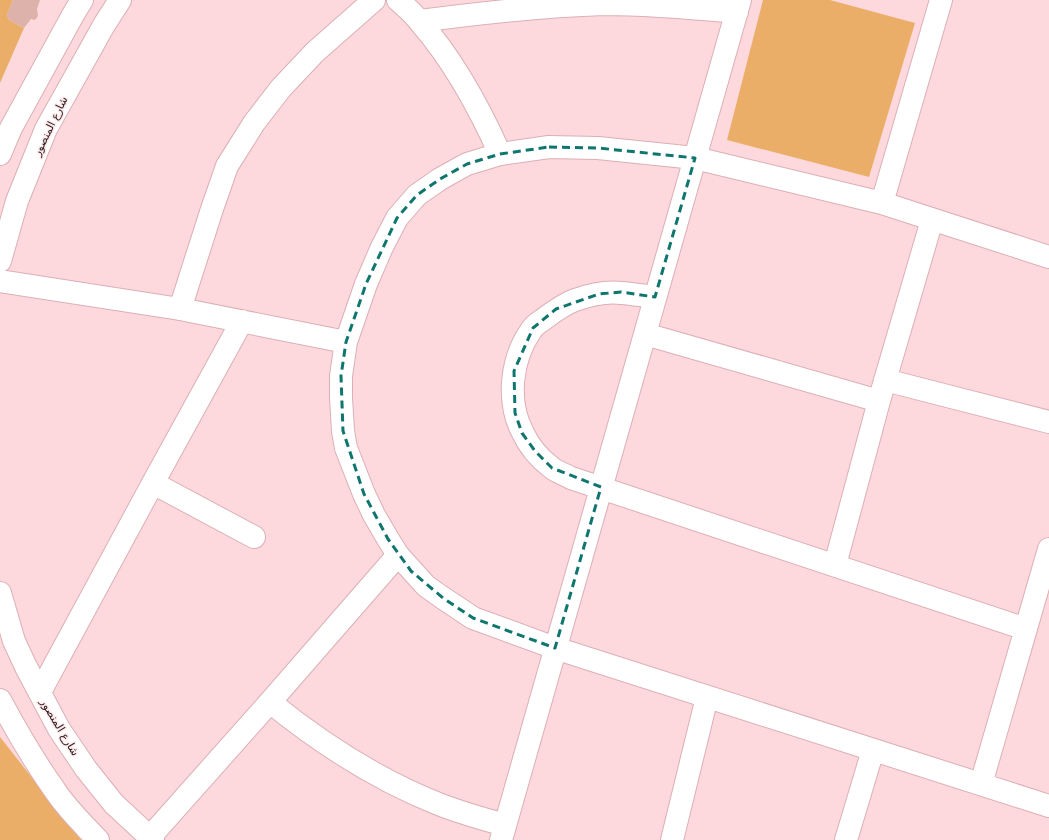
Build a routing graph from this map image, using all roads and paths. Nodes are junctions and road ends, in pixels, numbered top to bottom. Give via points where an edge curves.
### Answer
1 (120, 0) edge
2 (374, 0) edge
3 (398, 0) edge
4 (941, 0) edge
5 (78, 6) edge
6 (739, 6) edge
7 (420, 21) junction
8 (104, 25) junction
9 (6, 125) edge
10 (0, 154) edge
11 (500, 154) junction
12 (695, 158) junction
13 (882, 203) junction
14 (932, 220) junction
15 (1049, 257) edge
16 (0, 261) edge
17 (0, 281) edge
18 (656, 297) junction
19 (180, 309) junction
20 (242, 322) junction
21 (645, 334) junction
22 (346, 342) junction
23 (885, 380) junction
24 (879, 401) junction
25 (1049, 422) edge
26 (153, 483) junction
27 (601, 487) junction
28 (254, 537) dead end
29 (1049, 549) edge
30 (398, 555) junction
31 (835, 565) junction
32 (0, 593) edge
33 (1026, 629) junction
34 (555, 648) junction
35 (40, 692) junction
36 (707, 697) junction
37 (0, 700) edge
38 (270, 702) junction
39 (873, 750) junction
40 (981, 784) junction
41 (1049, 806) edge
42 (503, 833) edge
43 (151, 839) edge
44 (98, 840) edge
45 (672, 840) edge
46 (846, 840) edge

1 - 8 street, شارع المنصور
2 - 19 street via 315,52 280,88 227,166
3 - 7 street
4 - 13 street
5 - 8 street
5 - 9 street
6 - 7 street via 547,6
6 - 12 street
7 - 11 street via 461,78
8 - 16 street, شارع المنصور via 46,129 17,202
9 - 10 street
11 - 12 street via 549,147 598,148
11 - 22 street via 467,164 440,179 417,195 397,218 366,284
12 - 13 street
12 - 18 street
13 - 14 street
14 - 15 street
14 - 23 street
17 - 19 street
18 - 21 street
18 - 27 street via 621,292 599,294 574,300 556,309 533,328 514,371 512,388 515,413 522,433 535,451 552,468 570,478
19 - 20 street
20 - 22 street
20 - 26 street
21 - 24 street
21 - 27 street
22 - 30 street via 341,376 342,426 346,448 374,515
23 - 24 street
23 - 25 street
24 - 31 street
26 - 28 street
26 - 35 street
27 - 31 street
27 - 34 street
29 - 33 street
30 - 34 street via 426,586 474,618
30 - 38 street
31 - 33 street
32 - 35 street, شارع المنصور via 14,641
33 - 40 street
34 - 36 street
34 - 42 street
35 - 43 street, شارع المنصور via 59,729 86,769 114,804
36 - 39 street
36 - 45 street
37 - 44 street via 54,790
38 - 42 street via 351,761 410,792 473,816
38 - 43 street
39 - 40 street
39 - 46 street
40 - 41 street

